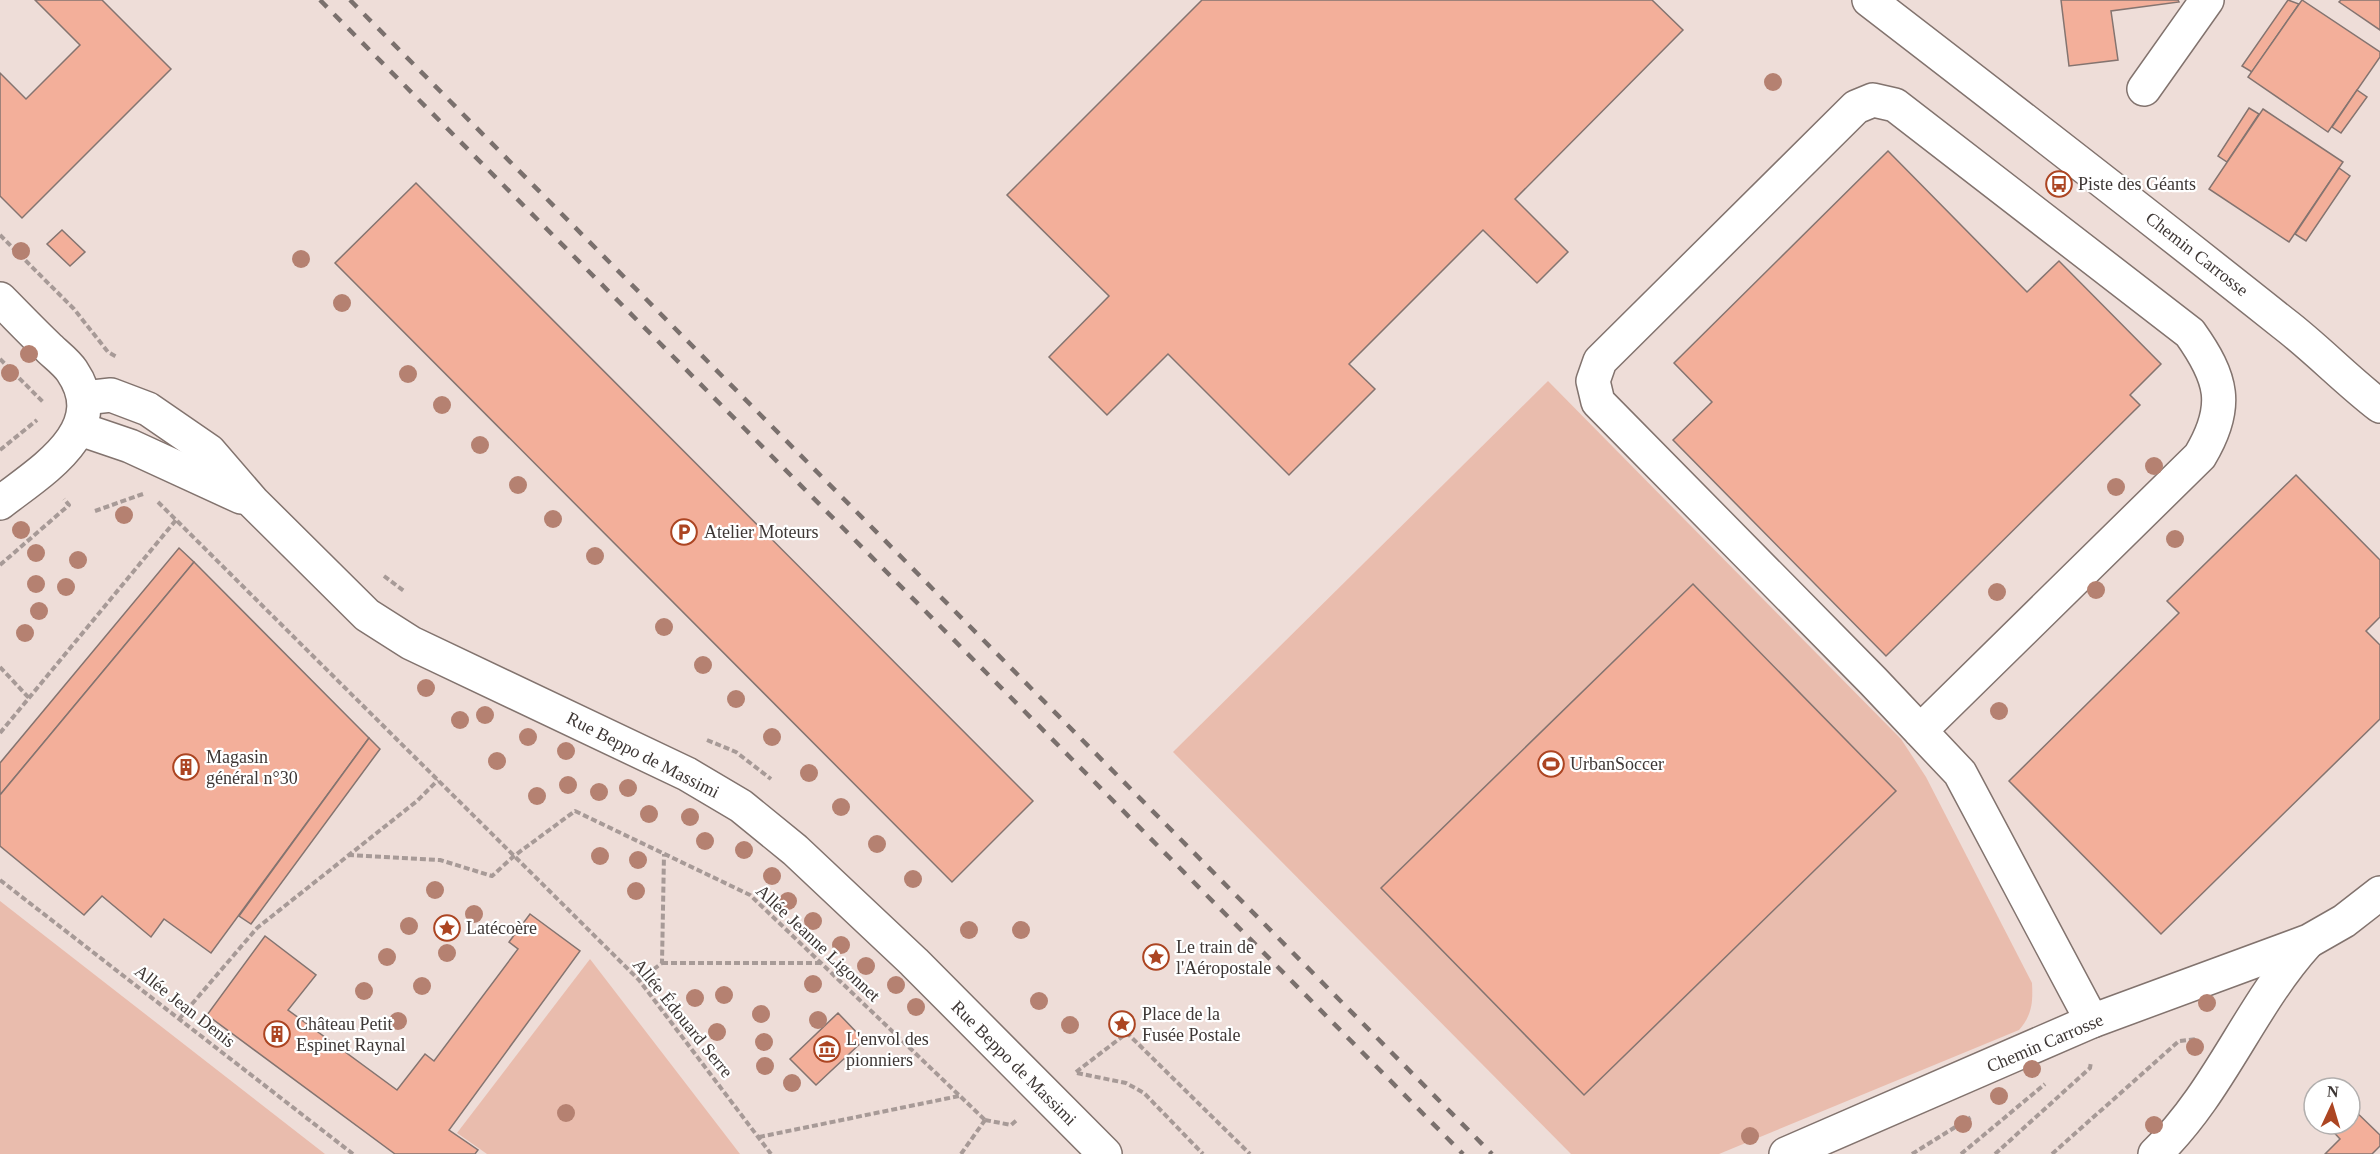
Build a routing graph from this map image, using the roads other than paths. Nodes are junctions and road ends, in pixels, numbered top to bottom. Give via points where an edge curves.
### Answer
1 (1869, 0) edge
2 (2207, 0) edge
3 (2144, 89) dead end
4 (0, 299) edge
5 (2349, 381) junction
6 (2380, 406) edge
7 (82, 413) junction
8 (2380, 422) edge
9 (0, 502) edge
10 (1920, 731) junction
11 (2380, 893) edge
12 (2308, 942) junction
13 (2092, 1022) junction
14 (1105, 1154) edge
15 (1786, 1154) edge
16 (2155, 1154) edge

1 - 5 street, Chemin Carrosse via 2215,268
2 - 3 street
4 - 7 street via 72,370
5 - 6 street, Chemin Carrosse
5 - 8 street, Chemin Carrosse
7 - 9 street via 54,461
7 - 14 street, Rue Beppo de Massimi via 111,395 148,409 209,450 253,502 367,615 411,643 687,774 741,806 795,850 914,962
10 - 10 street via 1598,402 1593,381 1600,361 1856,107 1873,100 1895,105 2190,333 2209,359 2219,384 2213,434 2200,456
10 - 13 street via 1960,773
11 - 12 street, Chemin Carrosse
12 - 13 street, Chemin Carrosse
12 - 16 street, Chemin Carrosse via 2282,971 2197,1108
13 - 15 street, Chemin Carrosse

